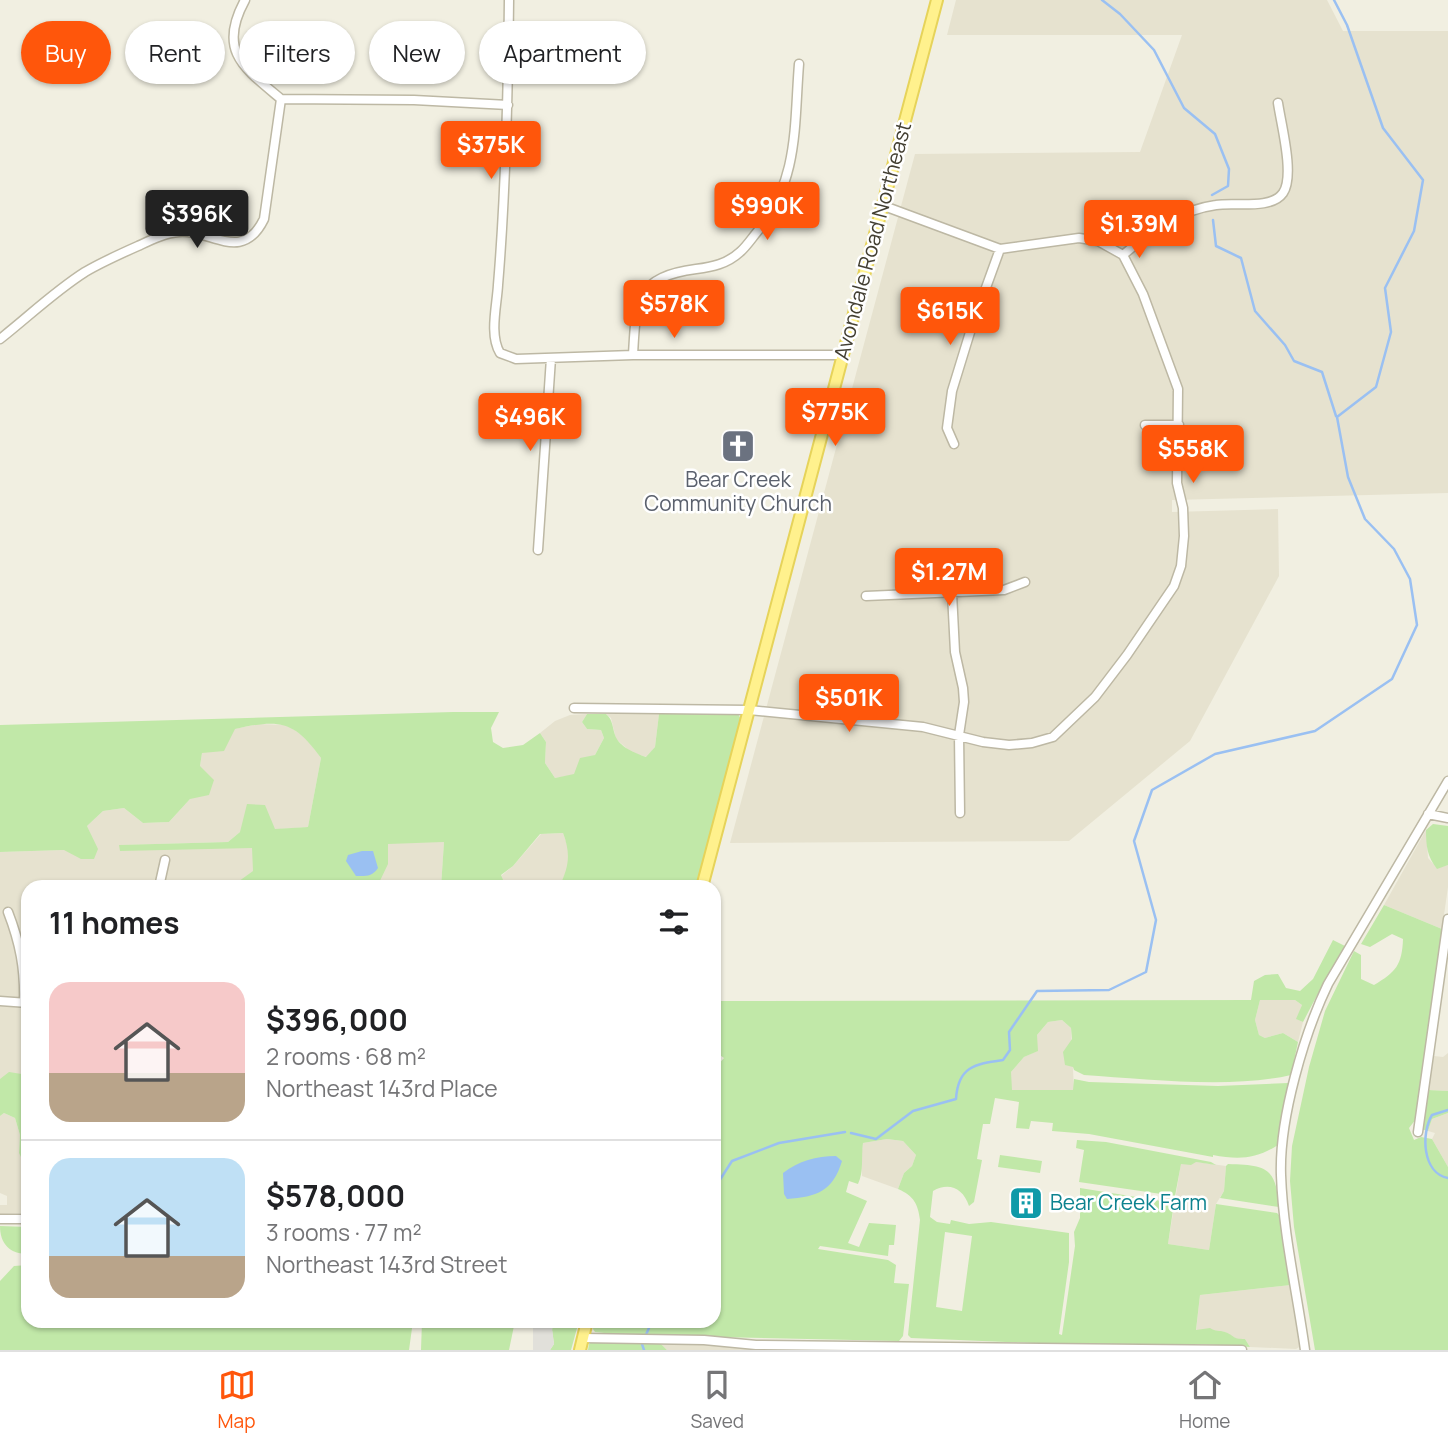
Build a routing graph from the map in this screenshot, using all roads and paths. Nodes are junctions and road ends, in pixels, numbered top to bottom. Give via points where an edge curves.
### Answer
1 (245, 0) edge
2 (509, 0) edge
3 (937, 0) edge
4 (799, 64) dead end
5 (281, 99) junction
6 (1278, 103) dead end
7 (508, 105) junction
8 (884, 206) junction
9 (1000, 249) junction
10 (1123, 255) junction
11 (0, 339) edge
12 (633, 355) junction
13 (842, 355) junction
14 (551, 358) junction
15 (1146, 425) dead end
16 (1179, 425) junction
17 (954, 444) dead end
18 (538, 550) dead end
19 (1025, 582) dead end
20 (953, 593) junction
21 (866, 596) dead end
22 (573, 708) dead end
23 (749, 710) junction
24 (959, 735) junction
25 (1448, 781) edge
26 (960, 813) dead end
27 (1429, 814) junction
28 (1448, 818) edge
29 (165, 860) dead end
30 (161, 880) edge
31 (704, 880) edge
32 (8, 912) dead end
33 (1448, 919) edge
34 (21, 948) edge
35 (0, 1001) edge
36 (21, 1003) edge
37 (1418, 1132) dead end
38 (0, 1219) edge
39 (21, 1219) edge
40 (585, 1328) edge
41 (583, 1338) junction
42 (580, 1350) edge
43 (1242, 1350) edge
44 (1305, 1350) edge

1 - 5 street via 237,14 232,44 245,68
2 - 7 street
3 - 8 main road, Avondale Road Northeast
4 - 12 street via 791,166 772,214 725,263 670,273 643,293 637,304
5 - 7 street
5 - 11 street via 259,230 237,242 191,232 158,237 83,274
6 - 10 street via 1289,175 1283,195 1264,203 1187,212 1154,228
7 - 14 street via 496,347 516,359
8 - 9 street
8 - 13 main road, Avondale Road Northeast
9 - 10 street via 1079,238 1098,241
9 - 17 street via 952,391 947,428
10 - 16 street via 1145,299 1178,389
12 - 13 street
12 - 14 street
13 - 23 main road, Avondale Road Northeast
14 - 18 street
15 - 16 street
16 - 24 street via 1181,566 1153,618 1095,697 1053,737 1009,745
19 - 20 street via 1004,590
20 - 21 street
20 - 24 street via 955,652 964,695
22 - 23 street
23 - 24 street via 923,727
23 - 31 main road, Avondale Road Northeast
24 - 26 street
25 - 27 street
27 - 28 street
27 - 44 street via 1314,1013 1289,1105 1281,1174
29 - 30 street
32 - 34 street
33 - 37 street
35 - 36 street
38 - 39 street
40 - 41 main road
41 - 42 main road
41 - 43 street via 756,1345

